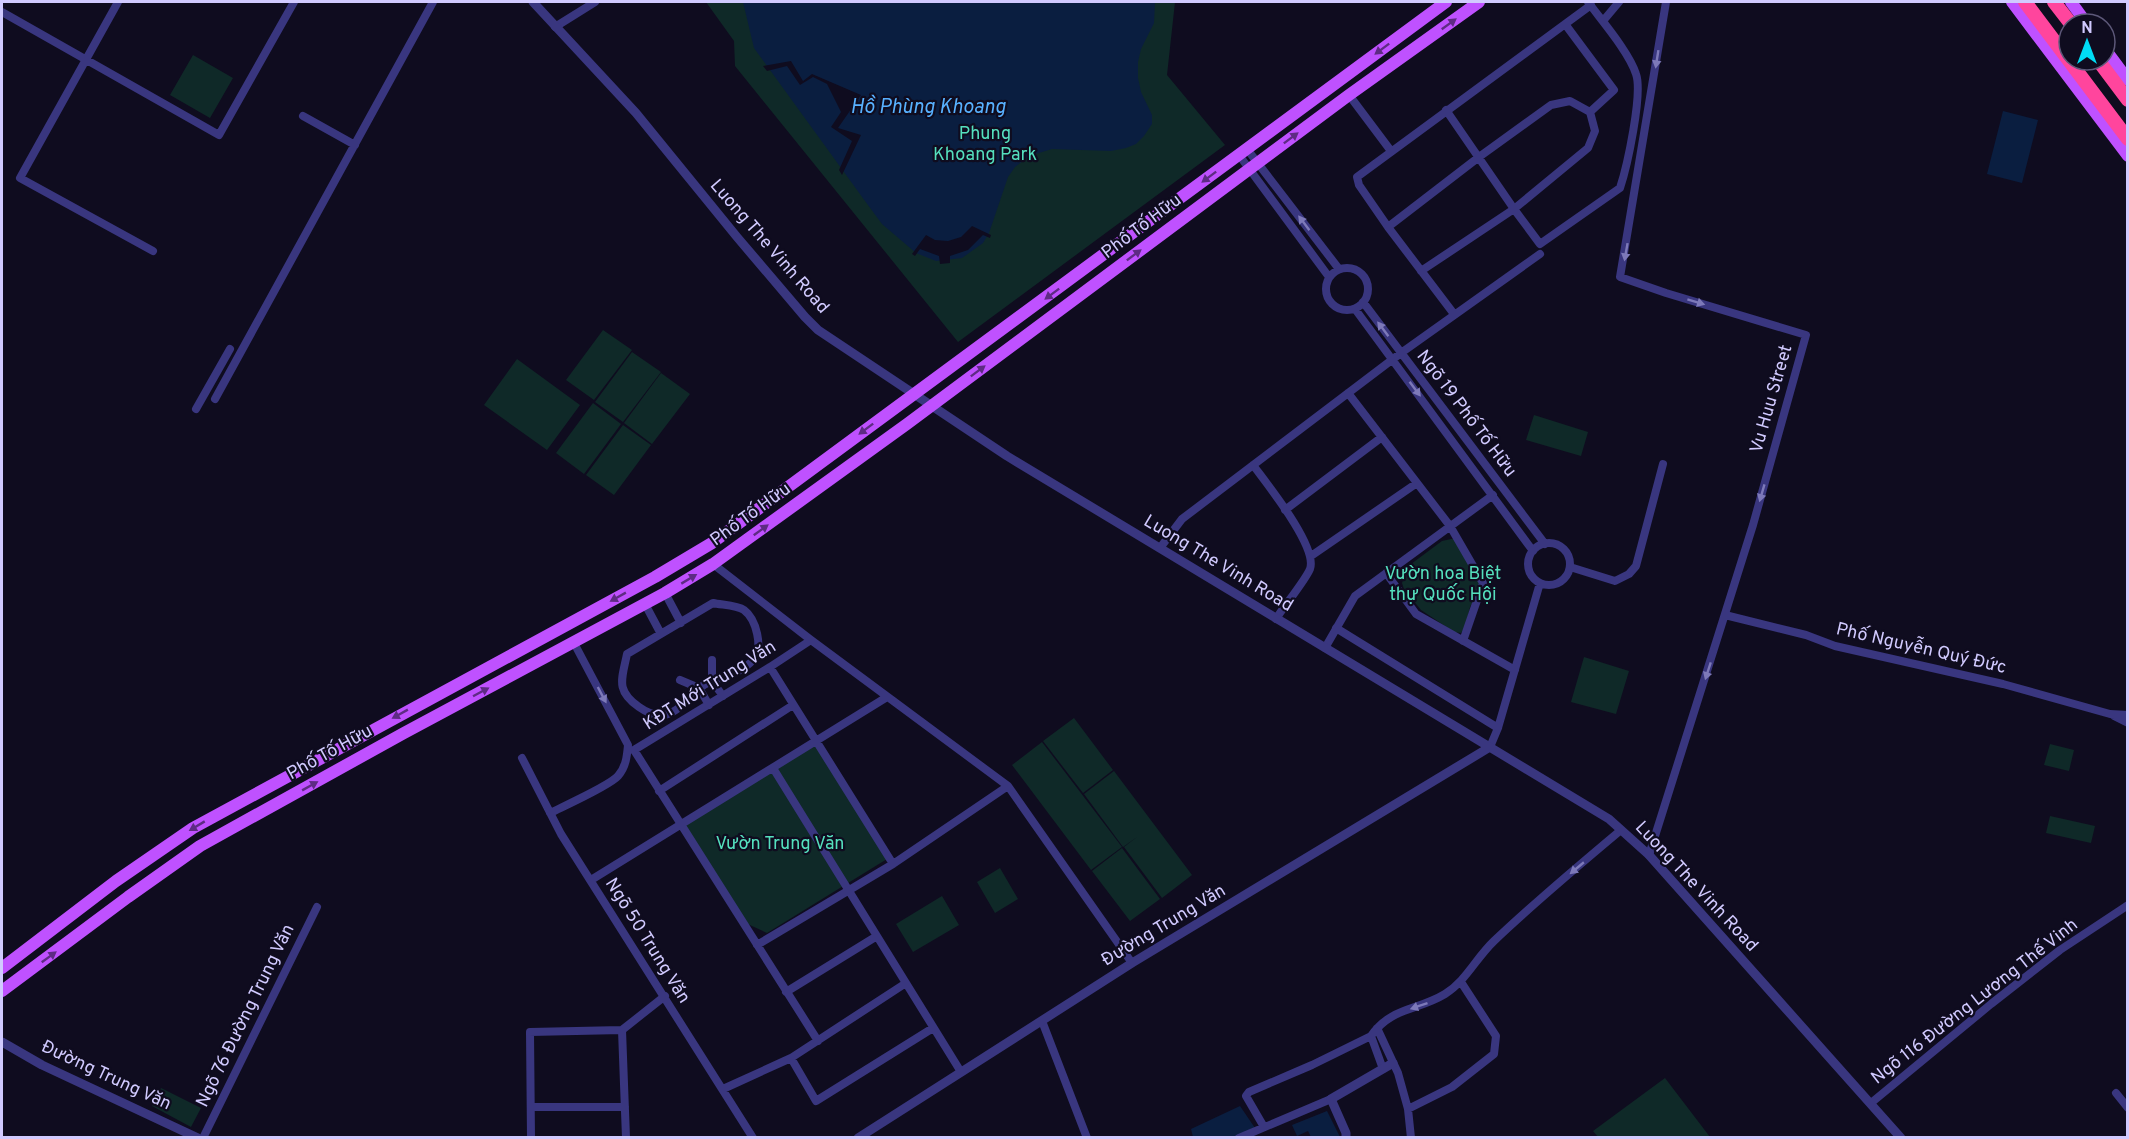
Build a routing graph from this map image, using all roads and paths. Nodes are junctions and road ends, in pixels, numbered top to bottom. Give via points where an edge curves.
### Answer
1 (117, 2) edge
2 (294, 2) edge
3 (430, 2) edge
4 (533, 2) edge
5 (595, 2) edge
6 (1446, 2) edge
7 (1479, 2) edge
8 (1619, 2) edge
9 (1666, 2) edge
10 (2012, 2) edge
11 (2025, 2) edge
12 (1590, 3) edge
13 (2, 12) edge
14 (1603, 21) junction
15 (1565, 24) junction
16 (555, 27) junction
17 (86, 59) junction
18 (2117, 66) edge
19 (2106, 72) edge
20 (2127, 80) edge
21 (1349, 95) junction
22 (2127, 100) edge
23 (1446, 110) junction
24 (1590, 112) junction
25 (303, 116) dead end
26 (2127, 139) edge
27 (354, 145) junction
28 (1391, 151) junction
29 (1243, 152) junction
30 (2127, 156) edge
31 (1479, 157) junction
32 (1253, 166) junction
33 (1514, 210) junction
34 (1388, 227) junction
35 (153, 250) dead end
36 (1539, 254) dead end
37 (1339, 269) junction
38 (1421, 271) junction
39 (1329, 277) junction
40 (1363, 302) junction
41 (1355, 309) junction
42 (1454, 314) junction
43 (230, 349) dead end
44 (1401, 352) junction
45 (1392, 359) junction
46 (1348, 393) junction
47 (913, 394) junction
48 (215, 399) dead end
49 (931, 406) junction
50 (196, 409) dead end
51 (1382, 437) junction
52 (1663, 464) dead end
53 (1253, 465) junction
54 (1417, 483) junction
55 (1493, 495) junction
56 (1285, 510) junction
57 (1450, 526) junction
58 (1545, 544) junction
59 (1160, 548) junction
60 (1533, 550) junction
61 (1311, 556) junction
62 (713, 564) junction
63 (1570, 567) junction
64 (1386, 573) junction
65 (1540, 583) junction
66 (665, 593) junction
67 (645, 604) junction
68 (1725, 615) junction
69 (1276, 619) junction
70 (681, 623) junction
71 (563, 627) junction
72 (1336, 628) junction
73 (661, 634) junction
74 (811, 640) junction
75 (1463, 640) junction
76 (573, 644) junction
77 (1325, 648) junction
78 (712, 660) dead end
79 (770, 667) junction
80 (1515, 670) junction
81 (680, 680) dead end
82 (712, 681) junction
83 (699, 688) junction
84 (723, 696) junction
85 (887, 697) junction
86 (709, 705) junction
87 (793, 705) junction
88 (2110, 714) junction
89 (2127, 715) edge
90 (2127, 723) edge
91 (1498, 728) junction
92 (816, 742) junction
93 (1490, 747) junction
94 (522, 758) dead end
95 (773, 768) junction
96 (1008, 786) junction
97 (658, 790) junction
98 (248, 798) junction
99 (550, 813) junction
100 (258, 814) junction
101 (681, 825) junction
102 (1621, 830) junction
103 (1649, 855) junction
104 (893, 864) junction
105 (591, 880) junction
106 (116, 881) junction
107 (848, 889) junction
108 (128, 897) junction
109 (2127, 905) edge
110 (316, 907) dead end
111 (877, 936) junction
112 (758, 945) junction
113 (1132, 963) junction
114 (2, 968) edge
115 (1461, 982) junction
116 (906, 983) junction
117 (2, 991) edge
118 (786, 992) junction
119 (665, 996) junction
120 (1042, 1021) junction
121 (933, 1028) junction
122 (1377, 1028) junction
123 (622, 1030) junction
124 (1371, 1036) junction
125 (818, 1041) junction
126 (2, 1042) edge
127 (792, 1058) junction
128 (1393, 1063) junction
129 (1383, 1069) junction
130 (961, 1072) junction
131 (723, 1089) junction
132 (2116, 1094) dead end
133 (1331, 1100) junction
134 (1871, 1103) junction
135 (531, 1107) junction
136 (625, 1107) junction
137 (2127, 1108) edge
138 (1408, 1109) junction
139 (1264, 1127) junction
140 (198, 1137) edge
141 (203, 1137) edge
142 (531, 1137) edge
143 (626, 1137) edge
144 (753, 1137) edge
145 (858, 1137) edge
146 (1087, 1137) edge
147 (1239, 1137) edge
148 (1346, 1137) edge
149 (1411, 1137) edge
150 (1901, 1137) edge

1 - 17 street
2 - 17 street via 219,135
3 - 27 street
4 - 16 street, Luong The Vinh Road
5 - 16 street
6 -> 29 main road, Phố Tố Hữu
21 -> 7 main road, Phố Tố Hữu
8 - 14 street
9 -> 68 street, Vu Huu Street via 1620,277 1806,335
10 - 30 main road
11 - 26 highway
12 - 14 street
12 - 15 street
13 - 17 street
14 - 33 street via 1634,68 1638,87 1620,188 1540,244
15 - 23 street
15 - 24 street via 1614,90
16 - 47 street, Luong The Vinh Road via 636,113 805,317 818,330
17 - 35 street via 20,178
18 - 20 main road
19 - 22 highway
21 - 28 street
32 -> 21 main road, Phố Tố Hữu
23 - 28 street
23 - 31 street
24 - 31 street via 1570,101 1551,105
24 - 33 street via 1595,131 1588,148
25 - 27 street
27 - 48 street
28 - 34 street via 1358,177 1359,185
29 - 32 street
29 -> 47 main road, Phố Tố Hữu
31 - 33 street
31 - 34 street
37 -> 32 street
32 - 39 street
49 -> 32 main road, Phố Tố Hữu
33 - 38 street
34 - 38 street
36 - 42 street
37 - 39 street
37 - 40 street via 1354,269 1363,276 1368,292
38 - 42 street
39 - 41 street via 1325,290 1330,302 1341,310
40 - 41 street
44 -> 40 street, Ngõ 19 Phố Tố Hữu
41 - 45 street, Ngõ 19 Phố Tố Hữu
42 - 44 street
43 - 50 street
44 - 45 street
44 - 58 street, Ngõ 19 Phố Tố Hữu
45 - 46 street
45 -> 55 street, Ngõ 19 Phố Tố Hữu
46 - 51 street
46 - 53 street
47 - 49 street, Luong The Vinh Road
47 -> 71 main road, Phố Tố Hữu via 712,543
49 - 59 street, Luong The Vinh Road
62 -> 49 main road, Phố Tố Hữu
51 - 54 street
51 - 56 street
52 - 63 street via 1636,566 1629,574 1615,581
53 - 56 street
53 - 59 street via 1182,519
54 - 57 street
54 - 61 street
55 - 57 street
55 - 60 street, Ngõ 19 Phố Tố Hữu
56 - 61 street
57 - 64 street
57 - 75 street via 1483,584
58 - 60 street
58 - 63 street via 1560,546
59 - 69 street, Luong The Vinh Road
60 - 65 street via 1528,566
61 - 69 street via 1310,568
66 -> 62 main road, Phố Tố Hữu
62 - 74 street
63 - 65 street via 1563,581
64 - 72 street via 1355,596
64 - 75 street via 1416,614
65 - 80 street
66 - 67 main road, Phố Tố Hữu
66 - 70 street
67 - 73 street
67 - 76 main road, Phố Tố Hữu
68 - 88 street, Phố Nguyễn Quý Đức
68 -> 103 street, Vu Huu Street
69 - 77 street, Luong The Vinh Road
70 - 73 street
70 - 82 street via 712,603 743,610 752,620 758,636 753,660 730,676
71 - 76 main road
71 -> 98 main road, Phố Tố Hữu
72 - 77 street
72 - 91 street
73 - 83 street via 627,654 621,684 627,699 647,713 665,715 690,700
74 - 79 street, KĐT Mới Trung Văn
74 - 85 street
75 - 80 street
76 -> 99 street via 628,745 627,756 616,778
100 -> 76 main road, Phố Tố Hữu
77 - 93 street, Luong The Vinh Road
78 - 82 street
79 - 84 street, KĐT Mới Trung Văn
79 - 87 street
80 - 91 street
81 - 83 street
82 - 83 street
82 - 84 street
83 - 86 street
84 - 86 street, KĐT Mới Trung Văn
85 - 92 street
85 - 96 street
86 - 97 street, KĐT Mới Trung Văn via 634,750
87 - 92 street
87 - 97 street
88 - 89 street, Phố Nguyễn Quý Đức
88 - 90 street, Phố Nguyễn Quý Đức
91 - 93 street
92 - 95 street
92 - 104 street
93 - 102 street, Luong The Vinh Road via 1591,807
93 - 113 street, Đường Trung Văn
94 - 99 street, Ngõ 50 Trung Văn
95 - 101 street
95 - 107 street
96 - 104 street
96 - 113 street
97 - 101 street, KĐT Mới Trung Văn
98 - 100 main road
98 -> 106 main road, Phố Tố Hữu via 193,828
99 - 105 street, Ngõ 50 Trung Văn
100 - 108 main road, Phố Tố Hữu via 200,846
101 - 105 street
101 - 112 street, KĐT Mới Trung Văn
102 - 103 street, Luong The Vinh Road
102 -> 115 street via 1491,944
103 - 134 street, Luong The Vinh Road
104 - 107 street
105 - 119 street, Ngõ 50 Trung Văn
106 - 108 main road
106 - 114 main road, Phố Tố Hữu
107 - 111 street
107 - 112 street
117 -> 108 main road, Phố Tố Hữu
109 - 134 street, Ngõ 116 Đường Lương Thế Vinh via 1990,1004
110 - 141 street, Ngõ 76 Đường Trung Văn
111 - 116 street
111 - 118 street
112 - 118 street, KĐT Mới Trung Văn
113 - 120 street, Đường Trung Văn
115 -> 122 street via 1424,1005 1394,1014
115 - 138 street via 1496,1036 1494,1054 1452,1087
116 - 121 street
116 - 125 street
118 - 125 street, KĐT Mới Trung Văn
119 - 123 street
119 - 131 street, Ngõ 50 Trung Văn
120 - 130 street, Đường Trung Văn
120 - 146 street
121 - 127 street via 816,1101
121 - 130 street
122 - 124 street
122 - 128 street
123 - 135 street via 530,1032
123 - 136 street
124 - 129 street
124 - 139 street via 1249,1092 1246,1096
125 - 127 street
126 - 140 street, Đường Trung Văn via 42,1065
127 - 131 street
128 - 129 street
128 - 138 street
129 - 133 street
130 - 145 street, Đường Trung Văn
131 - 144 street, Ngõ 50 Trung Văn
132 - 137 street
133 - 139 street
133 - 148 street
134 - 150 street, Luong The Vinh Road
135 - 136 street
135 - 142 street
136 - 143 street
138 - 149 street
139 - 147 street

